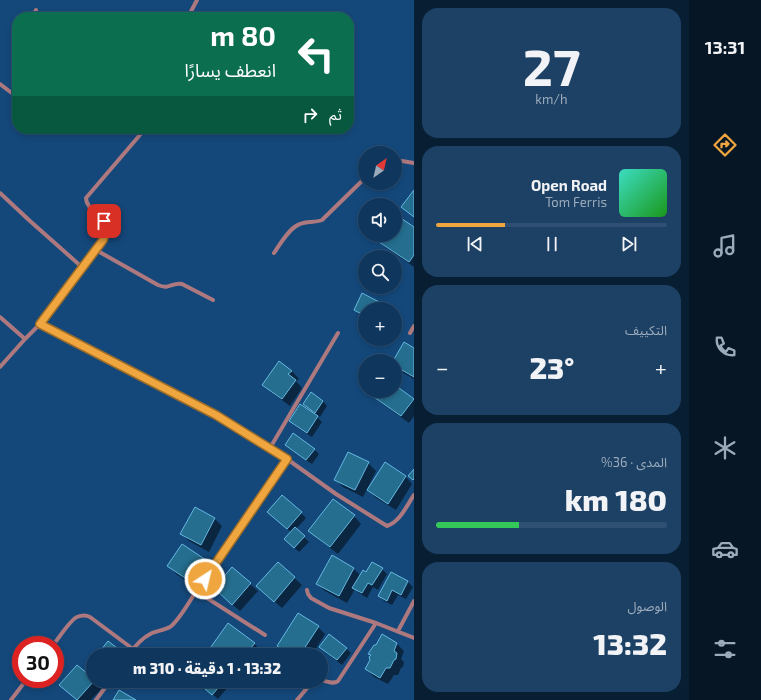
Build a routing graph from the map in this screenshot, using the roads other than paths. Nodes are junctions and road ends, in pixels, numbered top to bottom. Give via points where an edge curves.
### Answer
1 (197, 0) edge
2 (191, 12) edge
3 (0, 84) edge
4 (12, 93) edge
5 (141, 134) edge
6 (402, 161) edge
7 (414, 163) edge
8 (358, 185) edge
9 (0, 193) edge
10 (96, 250) junction
11 (274, 253) dead end
12 (83, 268) junction
13 (213, 300) dead end
14 (0, 317) edge
15 (40, 324) junction
16 (414, 326) edge
17 (338, 332) dead end
18 (410, 333) dead end
19 (25, 339) junction
20 (0, 367) edge
21 (270, 448) junction
22 (287, 459) junction
23 (414, 494) edge
24 (307, 590) dead end
25 (196, 591) junction
26 (414, 601) edge
27 (376, 623) junction
28 (398, 631) junction
29 (265, 635) dead end
30 (60, 636) edge
31 (414, 638) edge
32 (132, 648) edge
33 (134, 648) edge
34 (328, 682) edge
35 (20, 688) edge
36 (105, 688) edge
37 (306, 688) edge
38 (11, 700) edge
39 (96, 700) edge
40 (297, 700) edge

1 - 2 street
3 - 4 street
5 - 10 street via 86,198 87,203 106,226 103,240
6 - 7 street
8 - 11 street via 322,220 300,223 292,229
9 - 12 street
10 - 12 street
10 - 13 street via 158,285 167,288 182,284
12 - 15 street
14 - 19 street
15 - 19 street
15 - 21 street via 216,415
16 - 18 street
17 - 21 street
19 - 20 street
21 - 22 street
22 - 23 street via 386,526 398,518
22 - 25 street
24 - 27 street via 311,598 330,608
25 - 29 street
25 - 33 street via 175,622 168,628 151,634
26 - 28 street
27 - 28 street
27 - 34 street via 338,681
28 - 31 street
30 - 32 street via 76,617 86,615
35 - 38 street
36 - 39 street
37 - 40 street

